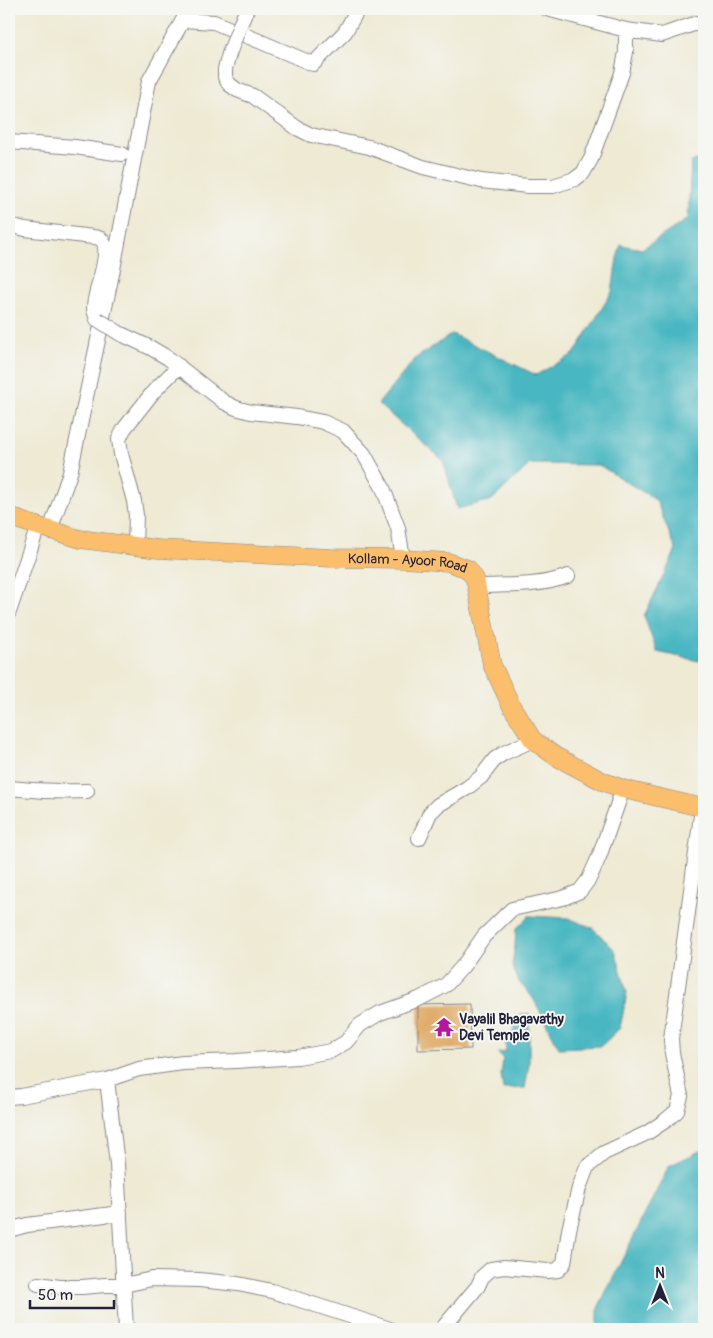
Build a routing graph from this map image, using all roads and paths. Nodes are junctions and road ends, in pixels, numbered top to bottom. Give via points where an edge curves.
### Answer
1 (247, 9) edge
2 (358, 9) edge
3 (547, 9) edge
4 (697, 23) dead end
5 (626, 30) junction
6 (9, 142) edge
7 (122, 154) dead end
8 (9, 225) edge
9 (179, 366) junction
10 (9, 515) edge
11 (44, 528) junction
12 (135, 546) junction
13 (403, 559) junction
14 (568, 576) dead end
15 (476, 586) junction
16 (9, 612) edge
17 (533, 740) junction
18 (9, 788) edge
19 (623, 789) junction
20 (87, 791) dead end
21 (703, 808) edge
22 (419, 838) dead end
23 (107, 1080) junction
24 (9, 1097) edge
25 (120, 1213) junction
26 (9, 1230) edge
27 (38, 1284) dead end
28 (124, 1285) junction
29 (126, 1329) edge
30 (390, 1329) edge
31 (442, 1329) edge

1 - 5 street, bridge via 229,54 225,77 237,90 253,96 297,128 311,135 369,147 423,167 481,181 528,186 554,186 583,173 622,73
2 - 11 street via 345,32 313,64 214,22 183,20 149,81 70,473
3 - 5 street
4 - 5 street via 662,35
6 - 7 street via 75,146
8 - 9 street, bridge via 93,236 101,240 104,262 94,308 97,319
9 - 12 street via 154,391 119,439 136,514
9 - 13 street via 236,408 323,422 343,431 364,454 383,488 398,528
10 - 11 main road, Kollam - Ayoor Road
11 - 12 main road, Kollam - Ayoor Road via 80,539
11 - 16 street
12 - 13 main road, Kollam - Ayoor Road
13 - 15 main road, Kollam - Ayoor Road via 448,562 468,569
14 - 15 street via 538,584
15 - 17 main road, Kollam - Ayoor Road via 492,665 512,707
17 - 19 main road, Kollam - Ayoor Road via 555,756
17 - 22 street via 495,759 481,777 438,805 430,813
18 - 20 street
19 - 21 main road, Kollam - Ayoor Road
19 - 23 street via 599,857 580,890 562,898 512,910 484,936 446,985 360,1025 346,1042 331,1051 298,1057 183,1063 139,1069
21 - 31 street via 670,1039 681,1096 677,1110 647,1133 604,1153 587,1167 579,1188 564,1263 558,1270 491,1269
23 - 24 street
23 - 25 street
25 - 26 street
25 - 28 street
27 - 28 street via 60,1287
28 - 29 street
28 - 30 street via 152,1279 238,1284 272,1291

